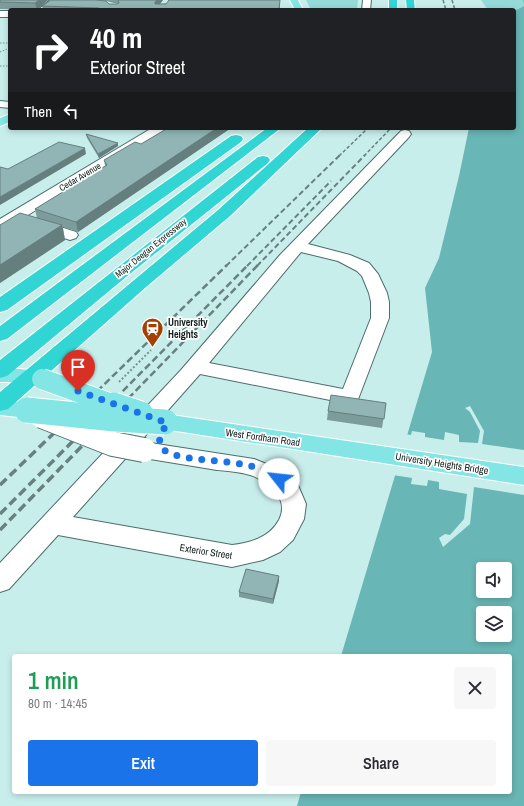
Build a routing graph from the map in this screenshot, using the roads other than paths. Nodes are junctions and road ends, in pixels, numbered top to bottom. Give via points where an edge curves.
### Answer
1 (55, 0) edge
2 (45, 8) edge
3 (158, 130) edge
4 (248, 130) edge
5 (272, 130) edge
6 (301, 130) edge
7 (314, 130) edge
8 (405, 134) dead end
9 (14, 218) junction
10 (0, 226) edge
11 (70, 235) dead end
12 (297, 246) junction
13 (0, 306) edge
14 (0, 335) edge
15 (192, 371) junction
16 (19, 375) edge
17 (9, 408) edge
18 (166, 422) junction
19 (361, 451) joint
20 (178, 456) junction
21 (524, 476) edge
22 (54, 524) junction
23 (0, 581) edge

1 - 2 street
3 - 9 street, Cedar Avenue
4 - 13 highway
5 - 14 highway, Major Deegan Expressway
6 - 16 highway, Major Deegan Expressway via 154,245
7 - 16 highway via 224,213
8 - 12 street
9 - 10 street, Cedar Avenue
9 - 11 street
12 - 15 street
12 - 15 street via 344,258 363,267 370,274 378,293 380,318 350,397
15 - 22 street
16 - 17 highway
16 - 18 main road, West Fordham Road, bridge
17 - 18 main road, West Fordham Road, bridge
17 - 20 street, Exterior Street, bridge via 114,444
18 - 19 main road, West Fordham Road
18 - 20 street, Exterior Street via 159,444 163,450
19 - 21 main road, University Heights Bridge
20 - 22 street, Exterior Street via 254,467 275,476 286,487 294,505 288,530 265,549 232,556
22 - 23 street

